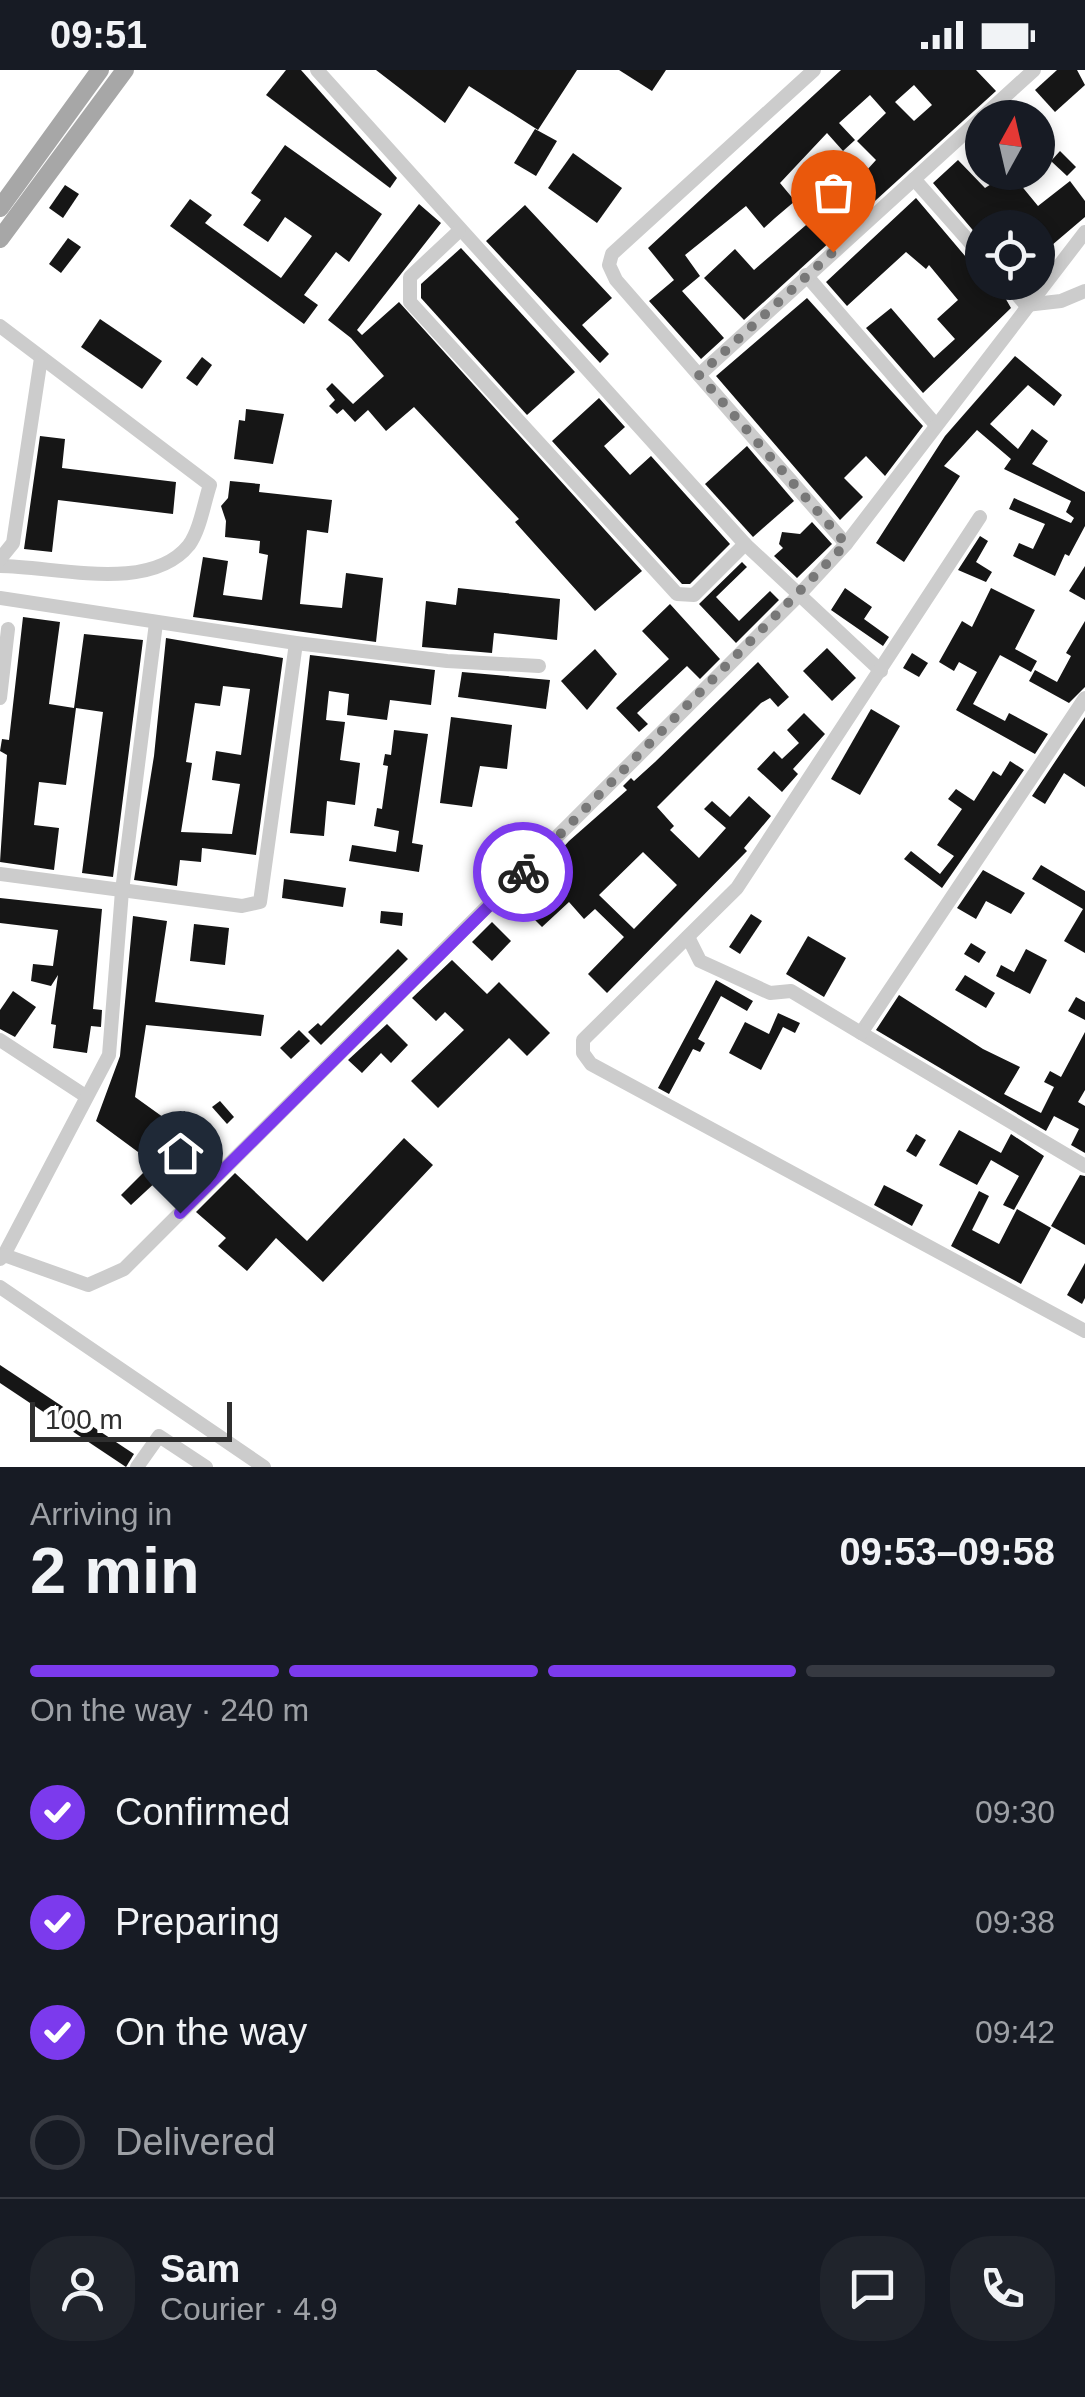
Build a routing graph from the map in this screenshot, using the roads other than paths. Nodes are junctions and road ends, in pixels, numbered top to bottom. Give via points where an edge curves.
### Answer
1 (100, 70) edge
2 (125, 70) edge
3 (317, 70) edge
4 (814, 70) edge
5 (1034, 70) edge
6 (914, 180) junction
7 (0, 208) edge
8 (459, 231) junction
9 (1085, 232) edge
10 (965, 237) edge
11 (0, 240) edge
12 (806, 276) junction
13 (1085, 291) edge
14 (1021, 300) edge
15 (1026, 306) junction
16 (0, 326) edge
17 (40, 358) junction
18 (699, 375) junction
19 (935, 424) junction
20 (980, 516) dead end
21 (745, 544) junction
22 (846, 544) junction
23 (0, 562) edge
24 (797, 597) junction
25 (7, 599) edge
26 (156, 623) junction
27 (4, 634) edge
28 (296, 643) junction
29 (539, 666) dead end
30 (881, 671) junction
31 (0, 698) edge
32 (1085, 698) edge
33 (0, 874) edge
34 (122, 891) junction
35 (688, 937) junction
36 (861, 1033) junction
37 (0, 1040) edge
38 (84, 1095) junction
39 (1085, 1166) edge
40 (2, 1257) edge
41 (0, 1287) edge
42 (1085, 1332) edge
43 (137, 1467) edge
44 (206, 1467) edge
45 (264, 1467) edge

1 - 7 main road
2 - 11 main road
3 - 8 street
4 - 18 street via 612,254 616,280
5 - 6 street
6 - 10 street
6 - 12 street
8 - 21 street
8 - 21 street via 410,277 410,302 677,594 694,595
9 - 15 street
12 - 18 street
12 - 19 street
13 - 15 street
14 - 15 street
15 - 19 street
16 - 17 street
17 - 23 street via 13,543
17 - 23 street via 210,485 191,542 174,559 143,572
18 - 22 street
19 - 22 street
20 - 30 street
21 - 24 street
22 - 24 street
24 - 30 street
24 - 40 street via 124,1269 88,1285
25 - 26 street
25 - 27 street
26 - 28 street
26 - 34 street
27 - 31 street
28 - 29 street
28 - 34 street via 260,902 242,906
30 - 35 street via 736,888
32 - 36 street
33 - 34 street
34 - 38 street via 109,1056
35 - 36 street via 700,961 770,993 791,991
35 - 42 street via 583,1040 591,1064
36 - 39 street
37 - 38 street
38 - 40 street
41 - 45 street
43 - 44 street via 159,1436

